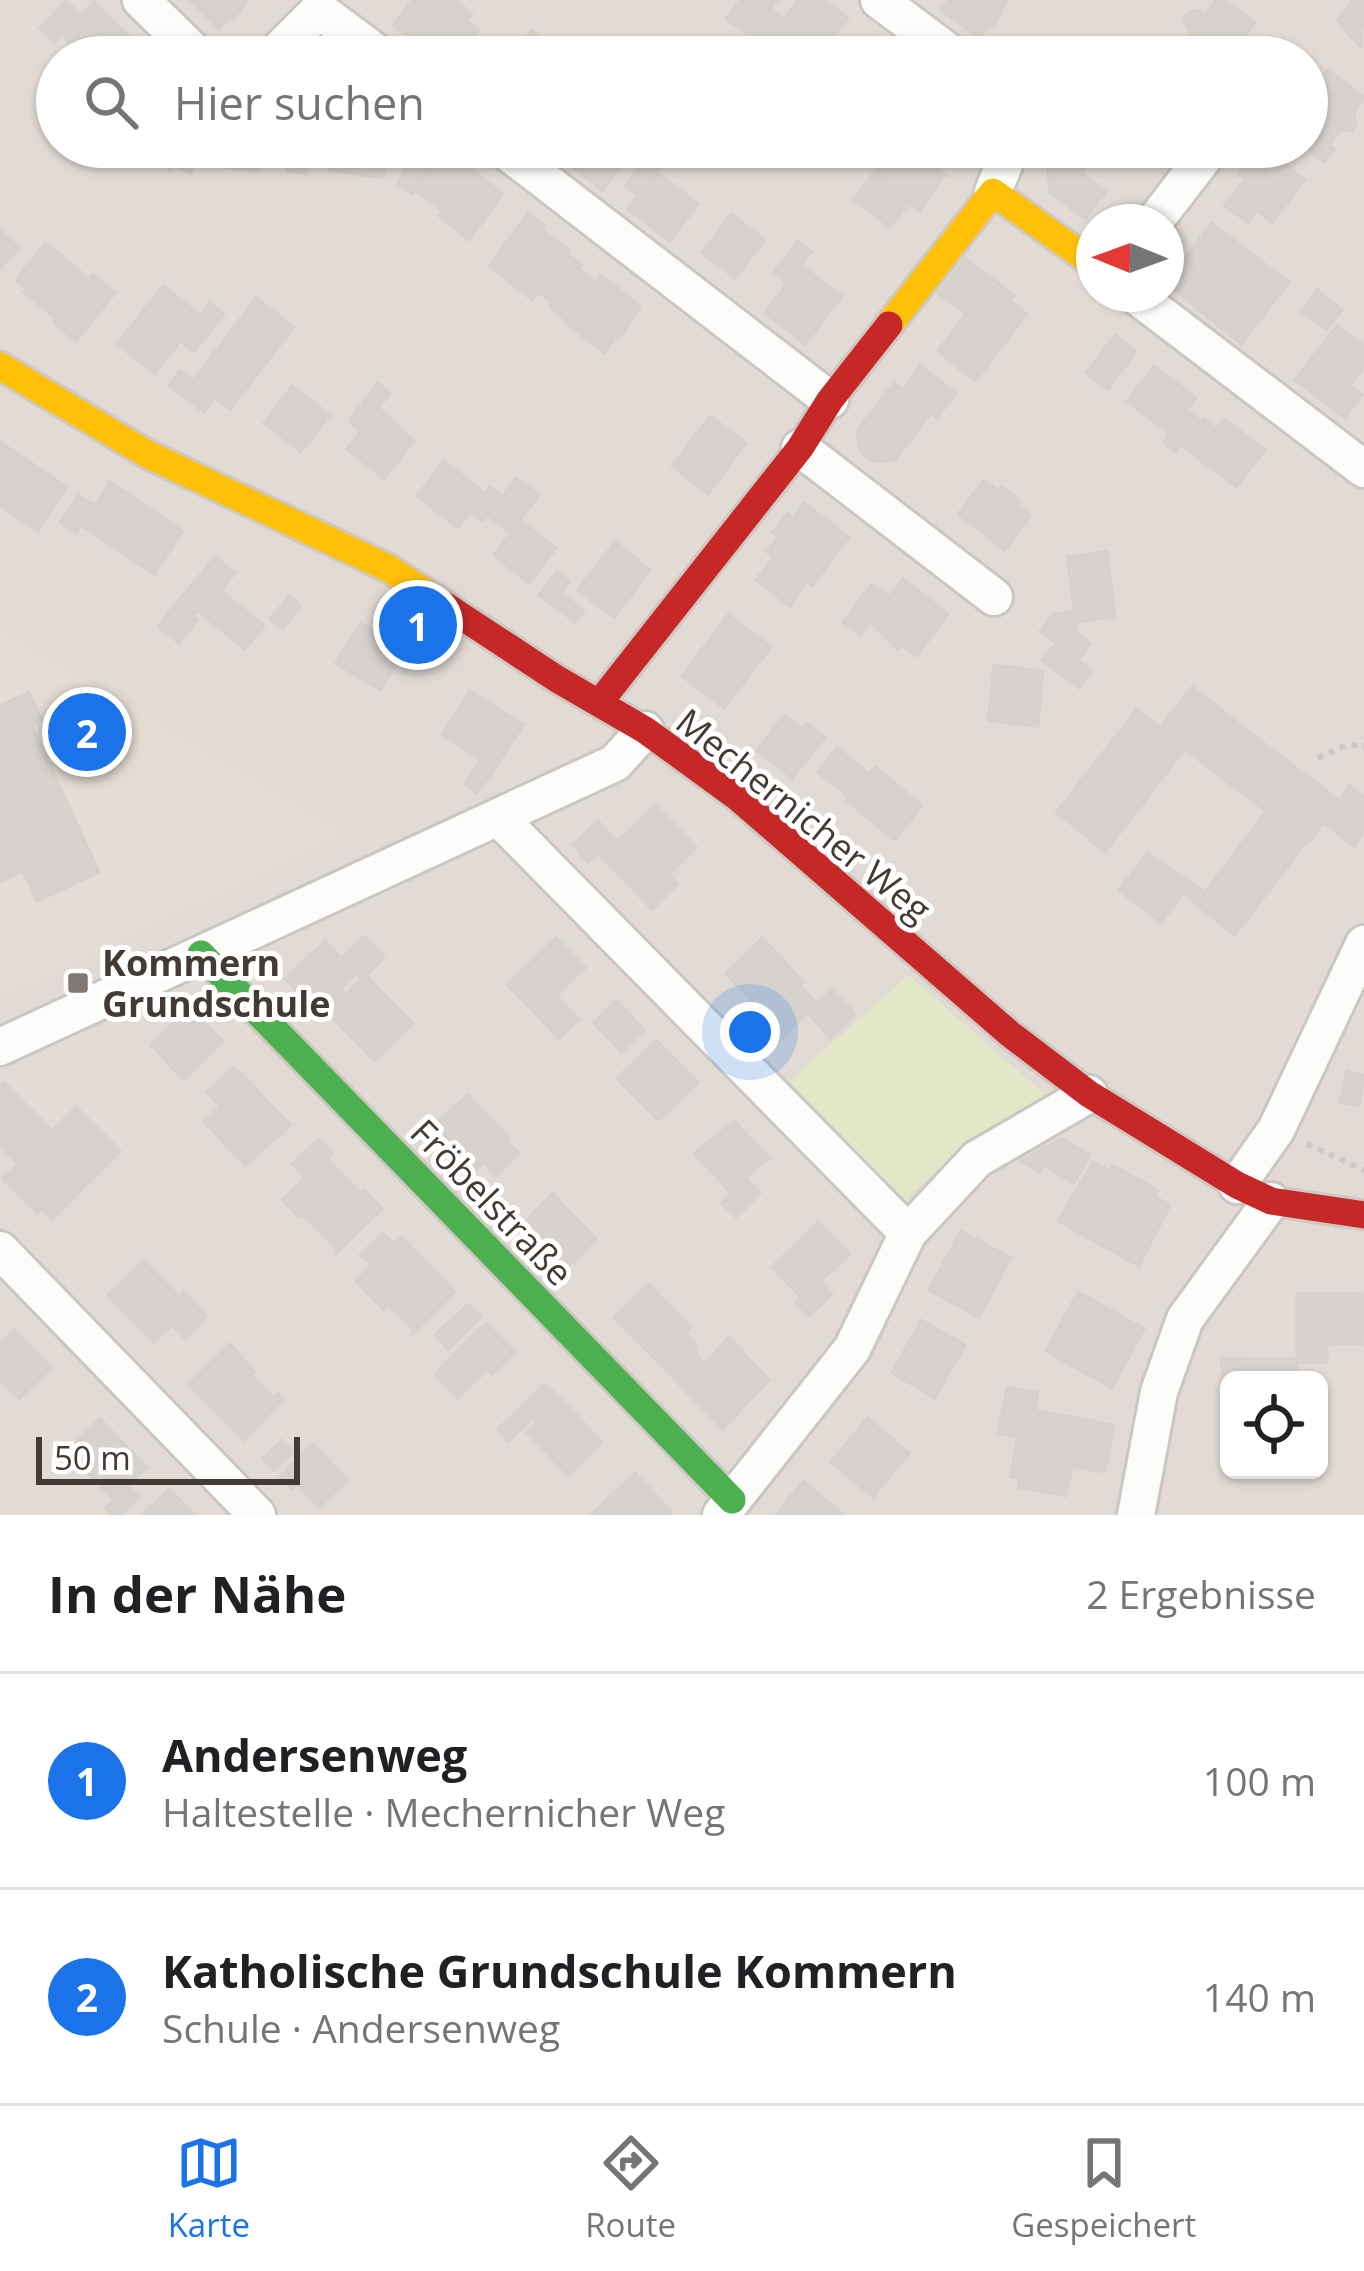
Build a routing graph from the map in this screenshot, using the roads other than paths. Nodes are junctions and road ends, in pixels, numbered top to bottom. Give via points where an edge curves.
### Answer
1 (141, 0) edge
2 (891, 3) edge
3 (324, 5) edge
4 (178, 36) edge
5 (293, 36) edge
6 (359, 36) edge
7 (930, 36) edge
8 (528, 168) edge
9 (1003, 168) edge
10 (1196, 168) edge
11 (993, 192) junction
12 (1168, 204) edge
13 (1076, 251) edge
14 (1158, 312) edge
15 (0, 366) edge
16 (830, 400) junction
17 (800, 448) junction
18 (1364, 469) edge
19 (994, 597) dead end
20 (599, 703) junction
21 (645, 730) junction
22 (499, 817) junction
23 (1364, 944) edge
24 (201, 954) junction
25 (0, 1047) edge
26 (1089, 1094) junction
27 (1237, 1185) junction
28 (1271, 1202) junction
29 (1364, 1215) edge
30 (908, 1233) junction
31 (0, 1250) edge
32 (726, 1507) edge
33 (257, 1515) edge
34 (1136, 1515) edge

1 - 4 street
2 - 7 street
3 - 5 street
3 - 6 street
8 - 16 street
9 - 11 street
10 - 12 street
11 - 13 street
11 - 16 street
14 - 18 street
15 - 20 street, Mechernicher Weg via 147,454 388,568
16 - 17 street
17 - 19 street
17 - 20 street
20 - 21 street, Mechernicher Weg
21 - 22 street via 615,763
21 - 26 street, Mechernicher Weg via 737,797
22 - 24 street
22 - 30 street
23 - 27 street via 1276,1130
24 - 25 street
24 - 32 street, Fröbelstraße
26 - 27 street, Mechernicher Weg
26 - 30 street via 976,1159
27 - 28 street, Mechernicher Weg
28 - 29 street, Mechernicher Weg
28 - 34 street via 1186,1319 1159,1392
30 - 32 street via 852,1348
31 - 33 street

